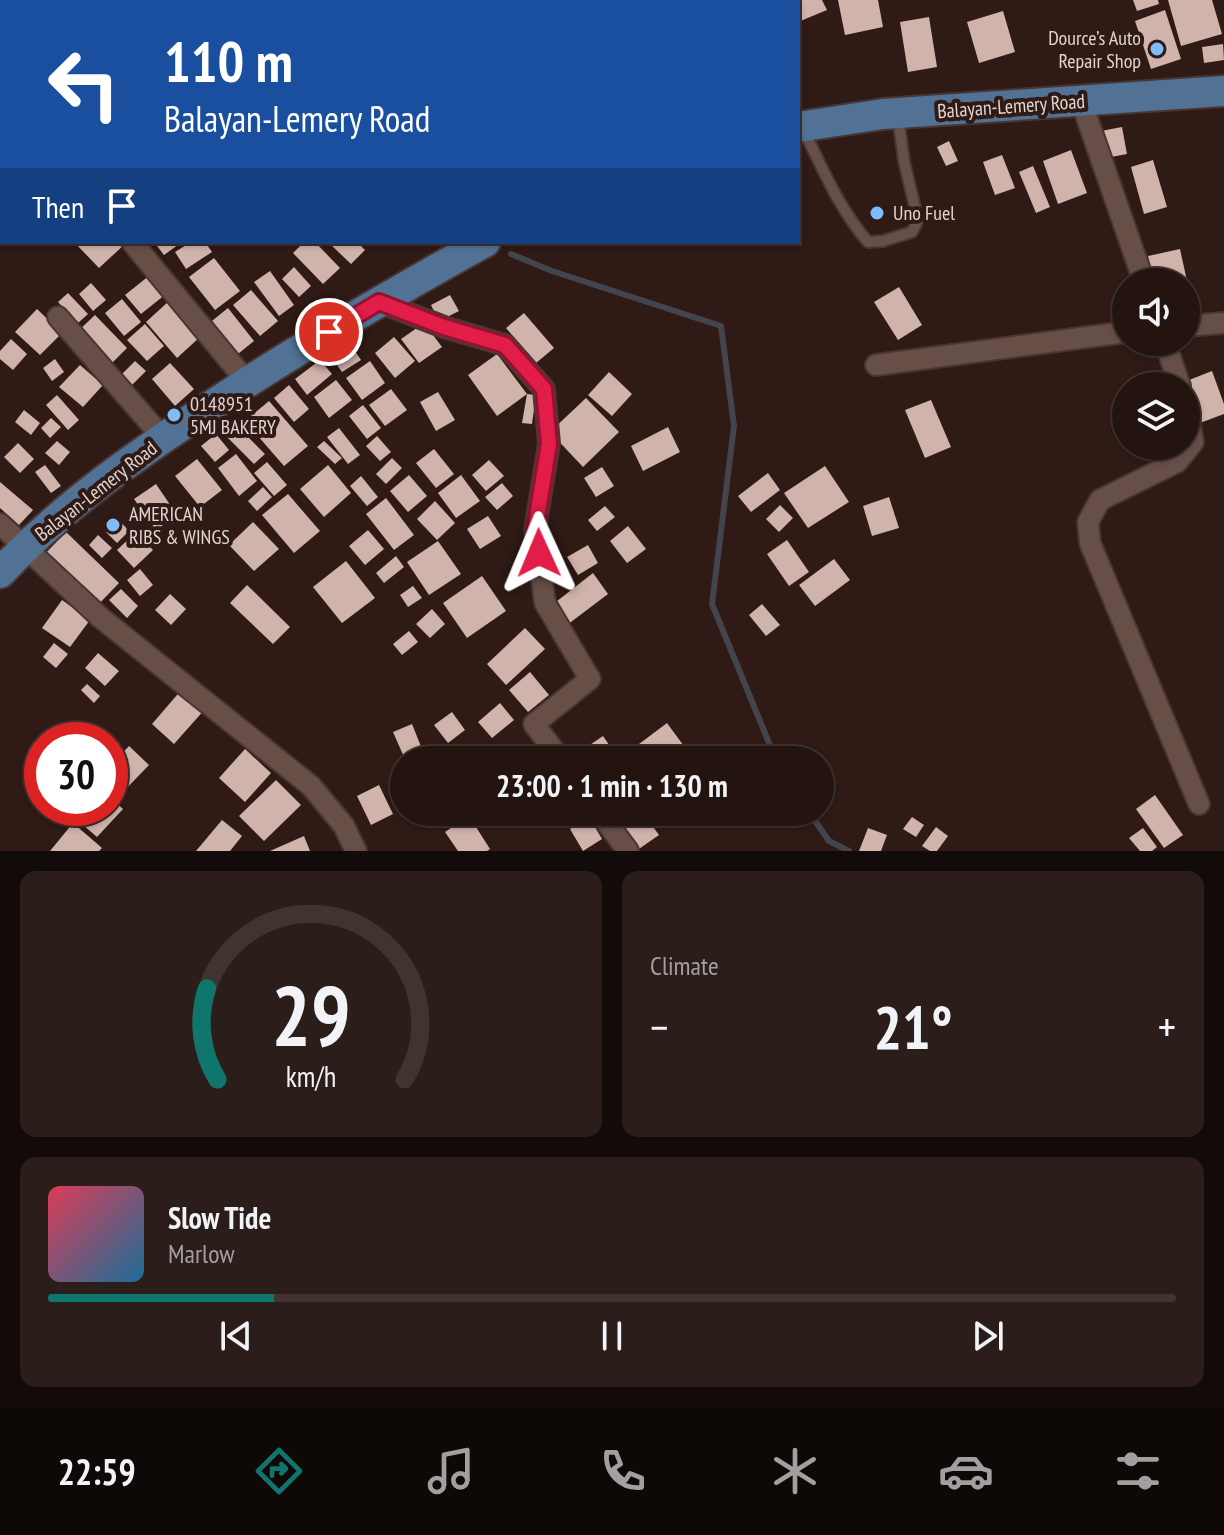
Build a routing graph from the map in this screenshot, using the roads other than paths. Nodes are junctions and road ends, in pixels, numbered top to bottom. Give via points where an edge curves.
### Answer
1 (1224, 91) edge
2 (1081, 101) junction
3 (898, 113) junction
4 (800, 126) edge
5 (134, 244) edge
6 (481, 244) edge
7 (1139, 268) edge
8 (379, 302) junction
9 (58, 317) dead end
10 (1224, 323) edge
11 (1200, 325) edge
12 (1112, 334) edge
13 (876, 365) dead end
14 (247, 382) junction
15 (163, 438) junction
16 (1179, 460) edge
17 (0, 524) edge
18 (25, 547) junction
19 (0, 573) edge
20 (550, 746) edge
21 (1199, 804) dead end
22 (609, 826) edge
23 (356, 851) edge
24 (628, 851) edge

1 - 2 main road, Balayan-Lemery Road
2 - 3 main road, Balayan-Lemery Road
2 - 7 street
3 - 4 main road, Balayan-Lemery Road
3 - 4 lane via 918,220 912,232 883,241 868,242 858,231
5 - 14 street
6 - 8 main road, Balayan-Lemery Road
8 - 14 main road, Balayan-Lemery Road
8 - 20 street via 505,345 544,389 549,444 535,529 545,603 590,679 534,724
9 - 15 street
10 - 11 street
12 - 13 street
14 - 15 main road, Balayan-Lemery Road
15 - 18 main road, Balayan-Lemery Road via 74,503
16 - 21 street via 1100,500 1088,522 1090,543
17 - 18 street
18 - 19 main road, Balayan-Lemery Road
18 - 23 street via 101,618 311,786 344,826
22 - 24 street

